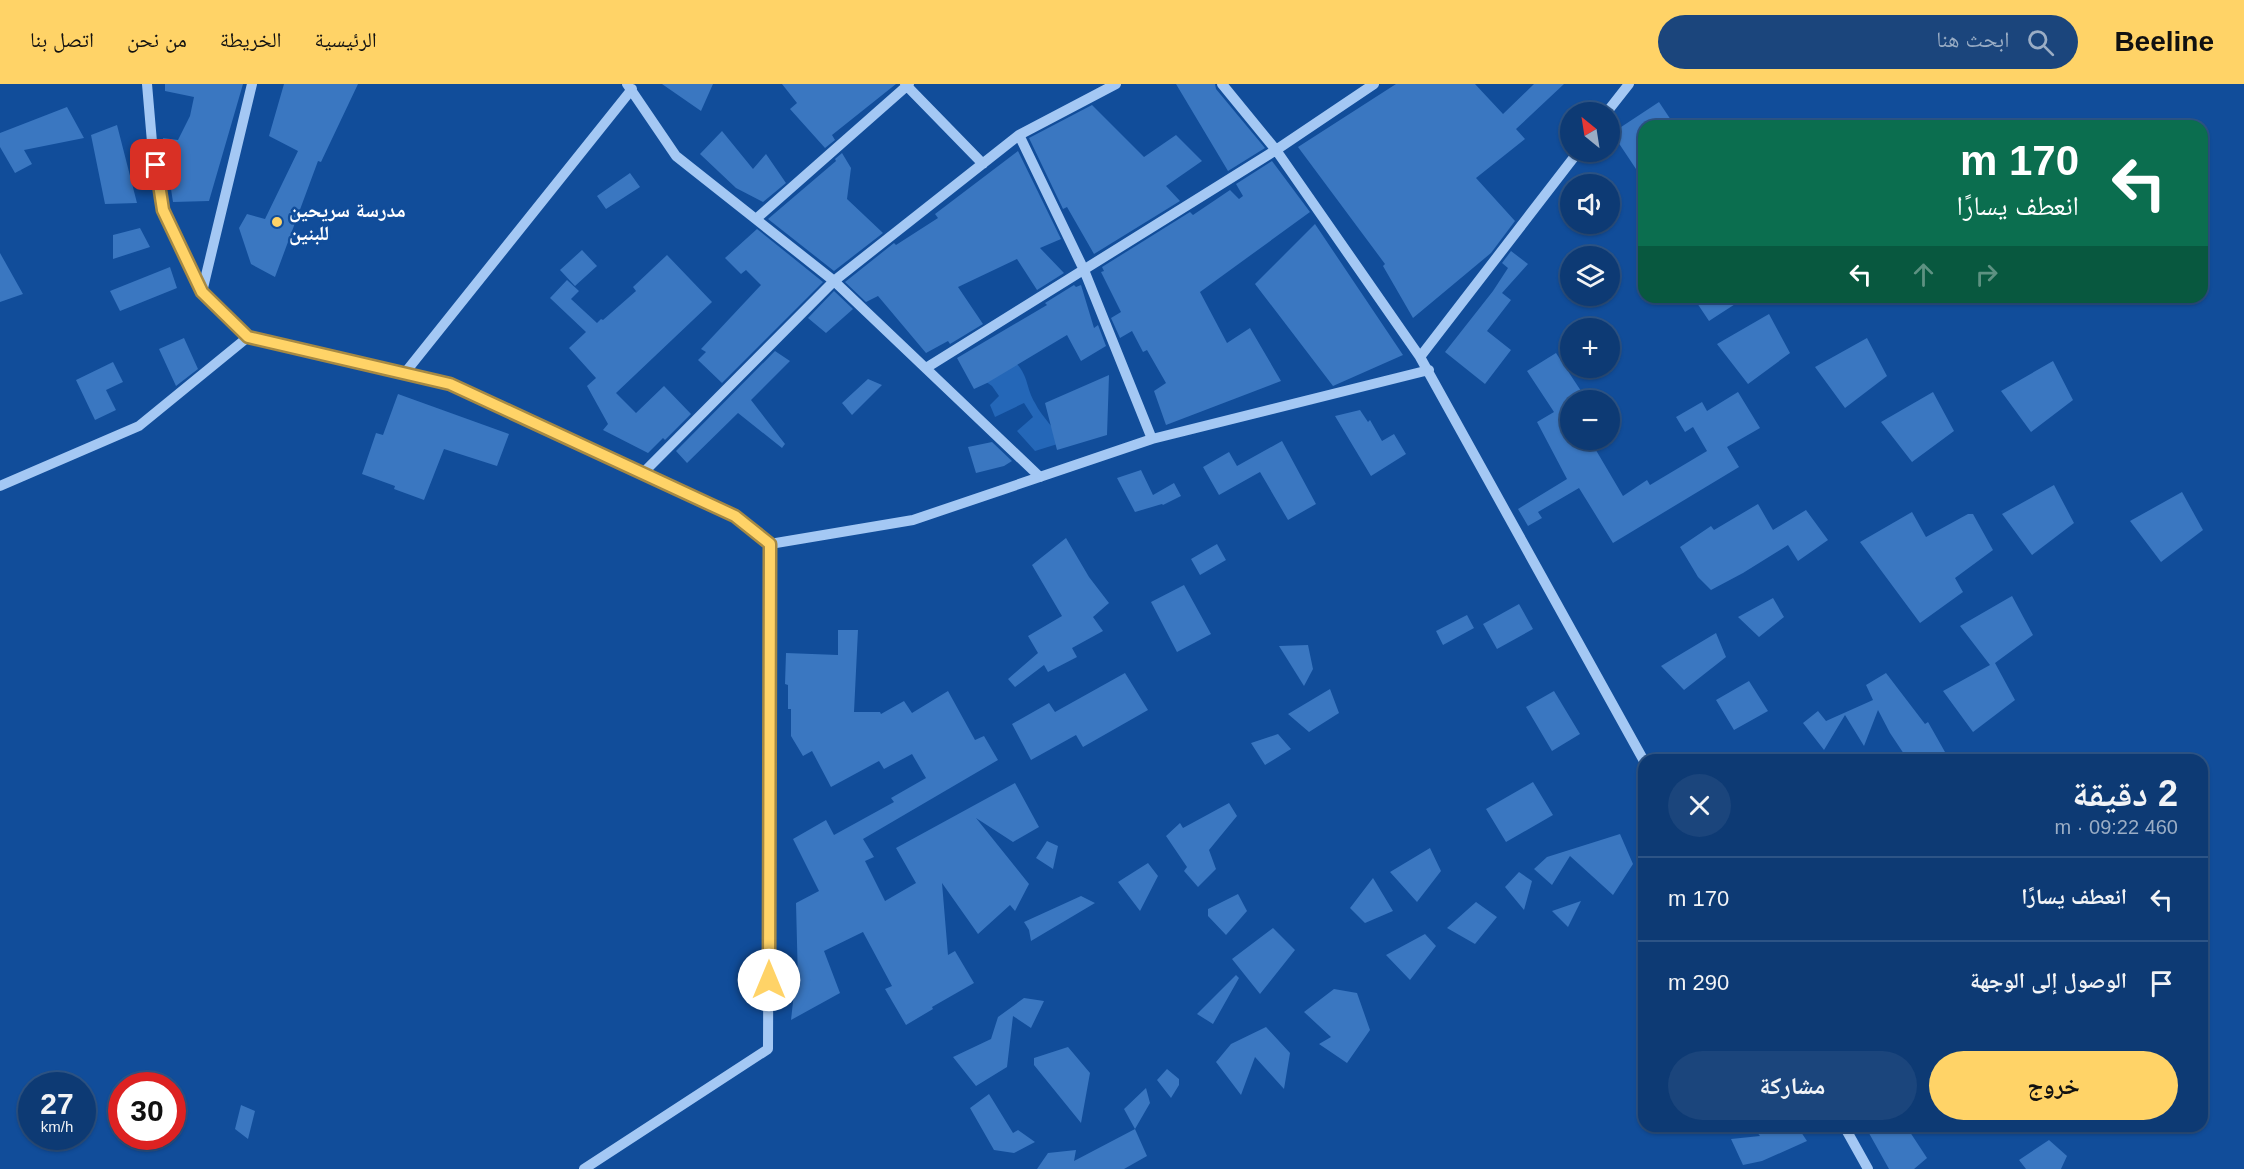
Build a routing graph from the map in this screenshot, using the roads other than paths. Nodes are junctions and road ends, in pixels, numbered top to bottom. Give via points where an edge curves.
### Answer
1 (147, 84) edge
2 (252, 84) edge
3 (1116, 84) edge
4 (1222, 84) edge
5 (1374, 84) edge
6 (1629, 84) edge
7 (907, 85) edge
8 (629, 86) edge
9 (1615, 102) edge
10 (1019, 135) junction
11 (1276, 150) junction
12 (1570, 162) edge
13 (983, 164) junction
14 (756, 219) junction
15 (1084, 270) junction
16 (834, 281) junction
17 (202, 292) junction
18 (248, 337) junction
19 (1420, 357) junction
20 (926, 368) junction
21 (1429, 370) junction
22 (405, 374) junction
23 (1152, 439) junction
24 (644, 473) junction
25 (1040, 477) junction
26 (0, 486) edge
27 (770, 544) junction
28 (1640, 754) edge
29 (1848, 1132) edge
30 (584, 1169) edge
31 (1868, 1169) edge

1 - 17 street via 163,210
2 - 17 street
3 - 10 street
4 - 11 street
5 - 11 street
6 - 9 street
7 - 13 street
7 - 14 street
8 - 14 street via 676,156
8 - 22 street
10 - 13 street
10 - 15 street
11 - 15 street
11 - 19 street
12 - 19 street
13 - 16 street
14 - 16 street
15 - 20 street
15 - 23 street
16 - 20 street
16 - 24 street
17 - 18 street
18 - 22 street
18 - 26 street via 139,426
19 - 21 street
20 - 25 street
21 - 23 street
21 - 28 street
22 - 24 street via 450,384
23 - 25 street
24 - 27 street via 735,516
25 - 27 street via 913,520
27 - 30 street via 768,1049
29 - 31 street

